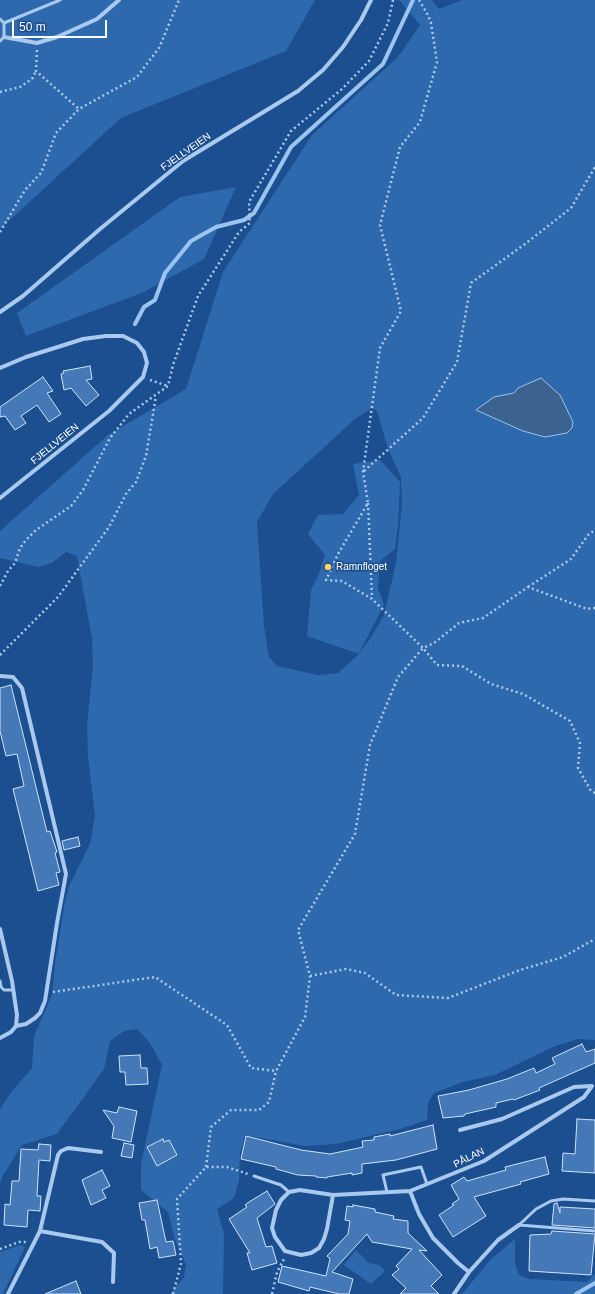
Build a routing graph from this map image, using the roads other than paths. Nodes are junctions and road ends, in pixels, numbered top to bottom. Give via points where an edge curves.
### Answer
1 (60, 0) edge
2 (119, 0) edge
3 (371, 0) edge
4 (0, 20) edge
5 (4, 23) junction
6 (4, 36) junction
7 (0, 41) edge
8 (0, 312) edge
9 (0, 368) edge
10 (0, 498) edge
11 (0, 676) edge
12 (0, 929) edge
13 (0, 981) edge
14 (13, 990) junction
15 (16, 1026) junction
16 (0, 1038) edge
17 (594, 1085) edge
18 (460, 1130) dead end
19 (101, 1152) dead end
20 (254, 1176) road end
21 (427, 1184) junction
22 (410, 1191) junction
23 (289, 1192) junction
24 (387, 1192) junction
25 (333, 1195) junction
26 (595, 1201) edge
27 (520, 1225) junction
28 (40, 1231) junction
29 (595, 1231) edge
30 (470, 1272) junction
31 (113, 1282) dead end
32 (8, 1294) edge
33 (454, 1294) edge

1 - 5 lane
2 - 6 street via 98,19 37,43
3 - 8 street, FJELLVEIEN via 343,47 323,70 298,91 183,162 23,296
4 - 5 lane
5 - 6 lane
6 - 7 lane
9 - 10 street, FJELLVEIEN via 83,339 106,336 124,336 137,343 144,352 147,364 143,377 109,411
11 - 15 street via 13,677 22,688 66,874 47,993 40,1013 35,1018
12 - 14 street
13 - 14 lane via 4,990
14 - 15 street
15 - 16 street
17 - 18 street via 574,1087 502,1119
17 - 21 street, PÅLAN via 584,1096 484,1161
19 - 28 street via 68,1148 61,1151
20 - 23 lane via 281,1185
21 - 22 street, PÅLAN
21 - 24 lane via 421,1167 383,1175
22 - 24 street, PÅLAN
22 - 30 street via 419,1214 433,1238
23 - 25 street, PÅLAN via 300,1190
23 - 25 street via 276,1210 272,1228 279,1245 289,1252 301,1255 319,1248 324,1239
24 - 25 street, PÅLAN
26 - 27 lane via 563,1199 551,1202 536,1209
27 - 29 lane
27 - 30 street via 498,1240
28 - 31 street via 102,1242 114,1253
28 - 32 street
30 - 33 street

